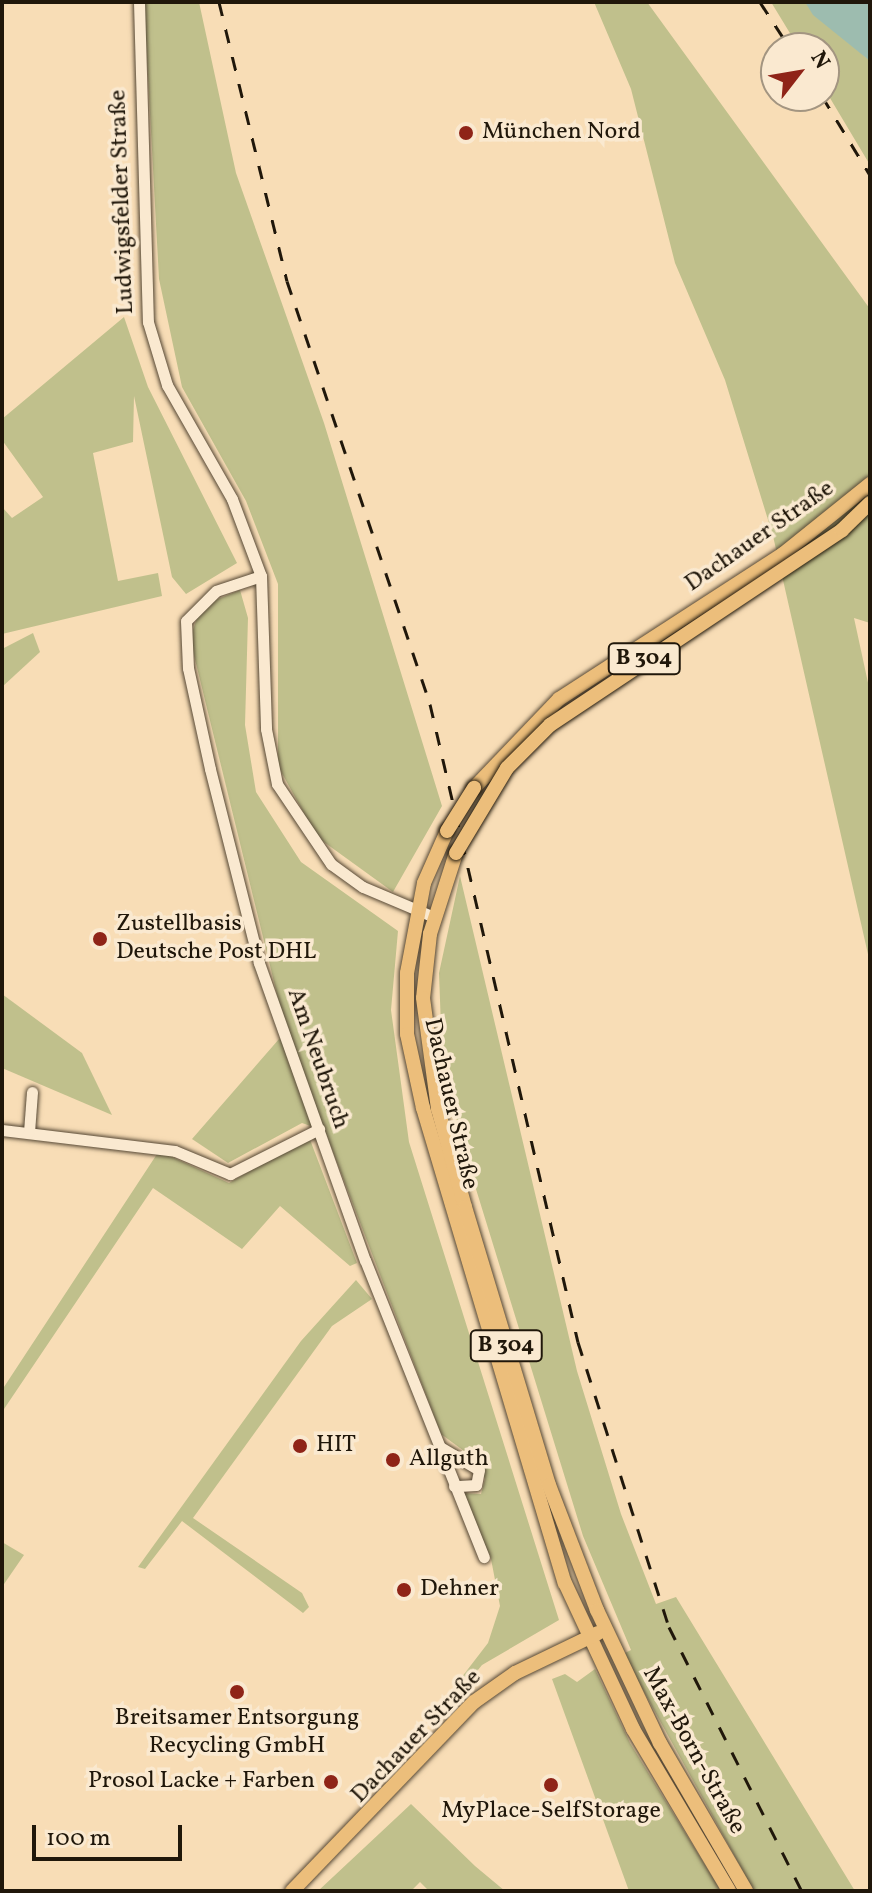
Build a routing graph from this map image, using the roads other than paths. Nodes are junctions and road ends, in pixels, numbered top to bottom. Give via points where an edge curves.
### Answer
1 (139, 2) edge
2 (870, 484) edge
3 (870, 503) edge
4 (261, 576) junction
5 (416, 913) junction
6 (434, 917) junction
7 (32, 1092) dead end
8 (319, 1129) junction
9 (2, 1130) edge
10 (29, 1132) junction
11 (439, 1447) junction
12 (454, 1486) junction
13 (484, 1557) dead end
14 (606, 1630) junction
15 (589, 1637) junction
16 (292, 1891) edge
17 (729, 1891) edge
18 (746, 1891) edge

1 - 4 street, Ludwigsfelder Straße via 148,322 167,385 232,499
2 - 5 main road, Dachauer Straße / B 304, bridge via 783,554 559,699 496,758 447,831
3 - 6 main road, Dachauer Straße / B 304, bridge via 842,530 550,725 507,768 456,853
4 - 5 street, Ludwigsfelder Straße via 268,752 285,802 331,864
4 - 8 street, Am Neubruch via 198,601 185,639 259,963
5 - 6 street, Ludwigsfelder Straße
5 - 15 main road, Dachauer Straße / B 304 via 407,1021 423,1108 551,1544
6 - 14 main road, Dachauer Straße / B 304 via 423,998 438,1109 540,1457
7 - 10 street
8 - 10 street via 230,1174 175,1151
8 - 11 street, Am Neubruch
9 - 10 street
11 - 12 street, Am Neubruch
11 - 12 street via 479,1470 476,1485
12 - 13 street, Am Neubruch
14 - 15 main road, Dachauer Straße
14 - 18 main road, Max-Born-Straße / B 304 via 675,1770
15 - 16 main road, Dachauer Straße via 474,1702
15 - 17 main road, Max-Born-Straße / B 304 via 633,1729

